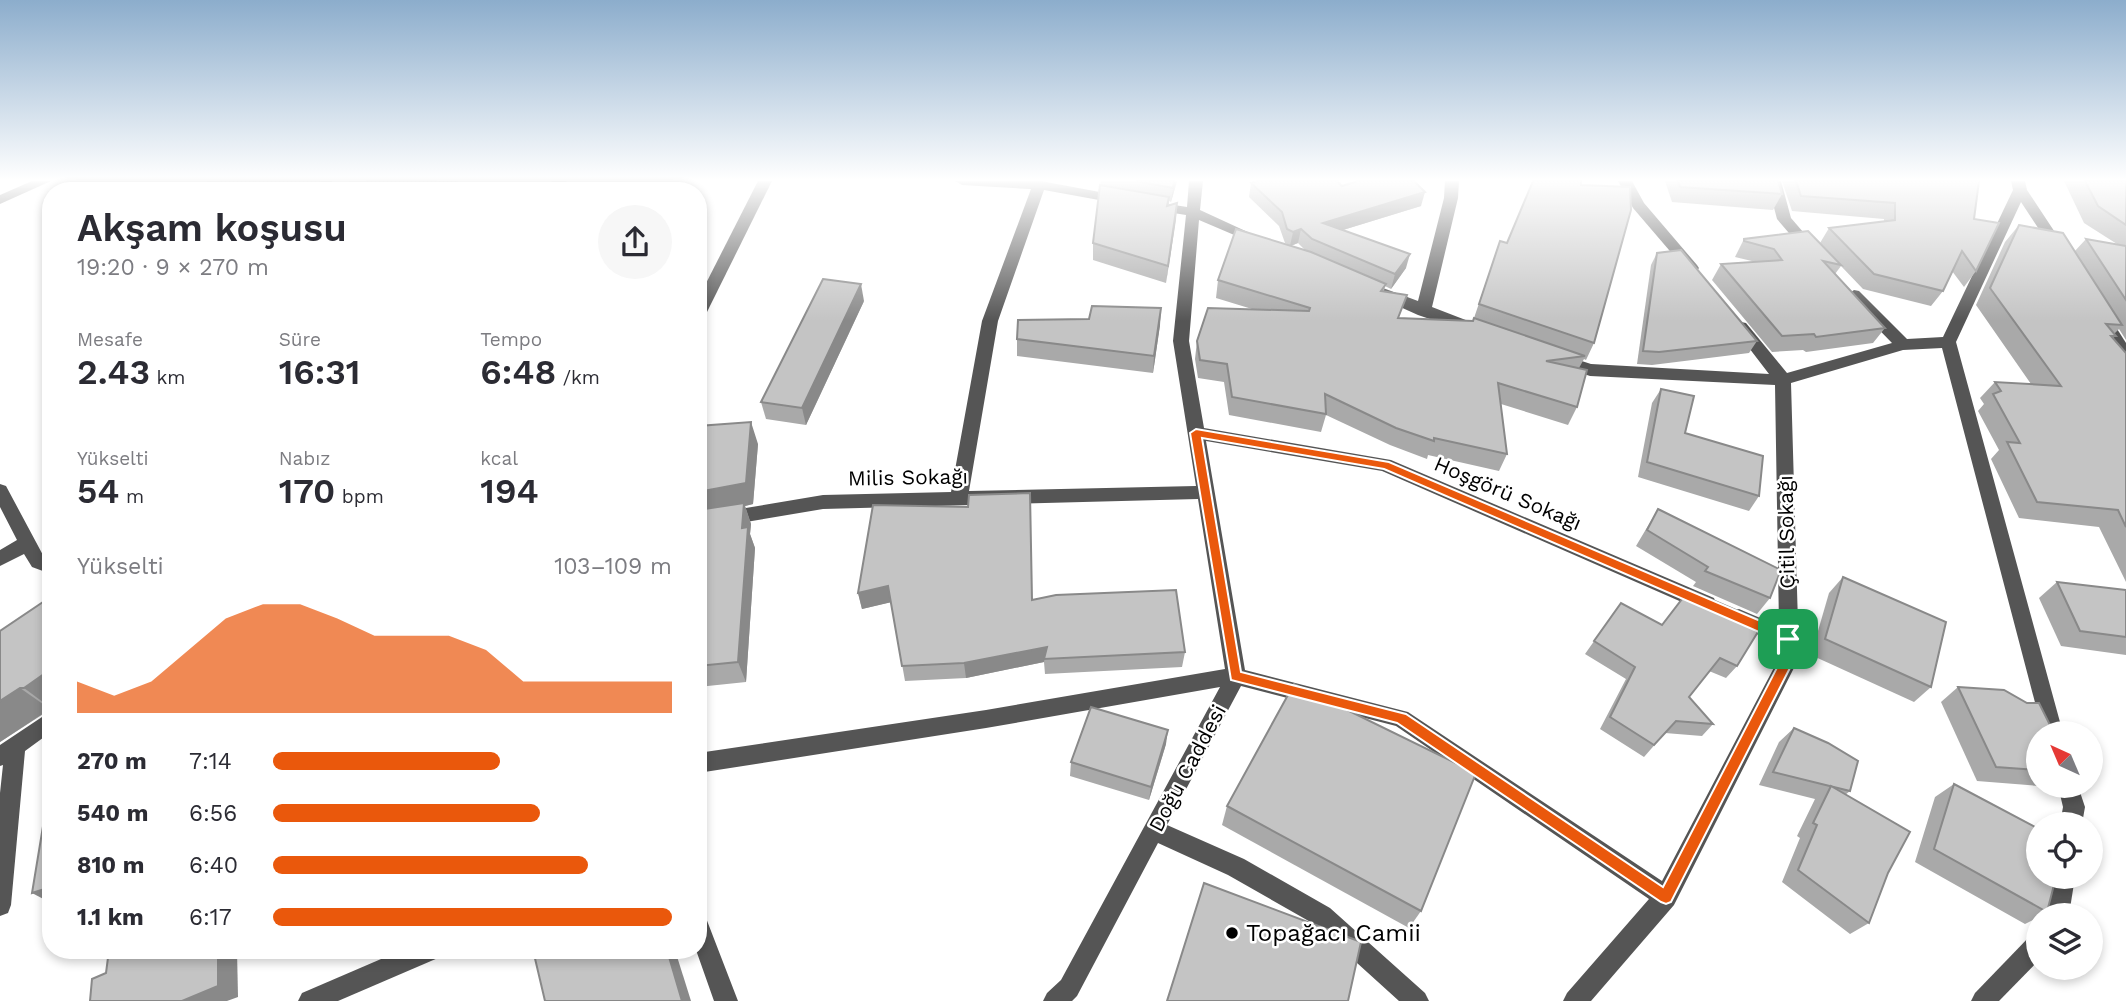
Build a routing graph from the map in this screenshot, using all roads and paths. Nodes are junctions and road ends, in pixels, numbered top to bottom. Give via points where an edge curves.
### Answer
1 (741, 228) edge
2 (1024, 228) edge
3 (1192, 228) edge
4 (1230, 228) edge
5 (1444, 228) edge
6 (1657, 228) edge
7 (1792, 228) edge
8 (2000, 228) edge
9 (2046, 228) edge
10 (1275, 247) edge
11 (1818, 257) edge
12 (2068, 262) edge
13 (1703, 281) edge
14 (1843, 284) edge
15 (1374, 289) edge
16 (707, 296) edge
17 (2095, 305) edge
18 (1423, 311) junction
19 (1727, 311) edge
20 (1488, 334) edge
21 (1948, 342) junction
22 (1903, 345) junction
23 (1539, 352) edge
24 (2126, 356) edge
25 (1783, 380) junction
26 (1196, 433) junction
27 (0, 491) edge
28 (1206, 492) junction
29 (959, 498) junction
30 (707, 521) edge
31 (28, 543) junction
32 (0, 559) edge
33 (42, 564) edge
34 (1788, 639) junction
35 (1236, 676) junction
36 (2050, 721) edge
37 (42, 727) edge
38 (8, 752) edge
39 (707, 762) edge
40 (1154, 830) junction
41 (1666, 897) junction
42 (0, 905) edge
43 (707, 950) edge
44 (2026, 956) edge
45 (409, 959) edge
46 (310, 1001) edge
47 (726, 1001) edge
48 (1055, 1001) edge
49 (1417, 1001) edge
50 (1575, 1001) edge
51 (1983, 1001) edge

1 - 16 street
2 - 29 street via 990,321
3 - 26 street via 1181,341
4 - 10 street
5 - 18 street
6 - 13 street
7 - 11 street
8 - 21 street
9 - 12 street
14 - 22 street
15 - 18 street
17 - 24 street
18 - 20 street
19 - 25 street
21 - 22 street
21 - 36 street
22 - 25 street
23 - 25 street via 1590,370
25 - 34 street, Çitil Sokağı
26 - 28 street
26 - 34 street, Hoşgörü Sokağı via 1385,465
27 - 31 street
28 - 29 street, Milis Sokağı
28 - 35 street
29 - 30 street, Milis Sokağı via 823,502
31 - 32 street
31 - 33 street
34 - 41 street, Çitil Sokağı via 1788,658
35 - 39 street
35 - 40 street, Doğu Caddesi
35 - 41 street via 1401,718
37 - 38 street
38 - 42 street
40 - 48 street, Doğu Caddesi via 1069,988
40 - 49 street via 1236,867 1322,916
41 - 50 street, Çitil Sokağı
43 - 47 street
44 - 51 street
45 - 46 street

